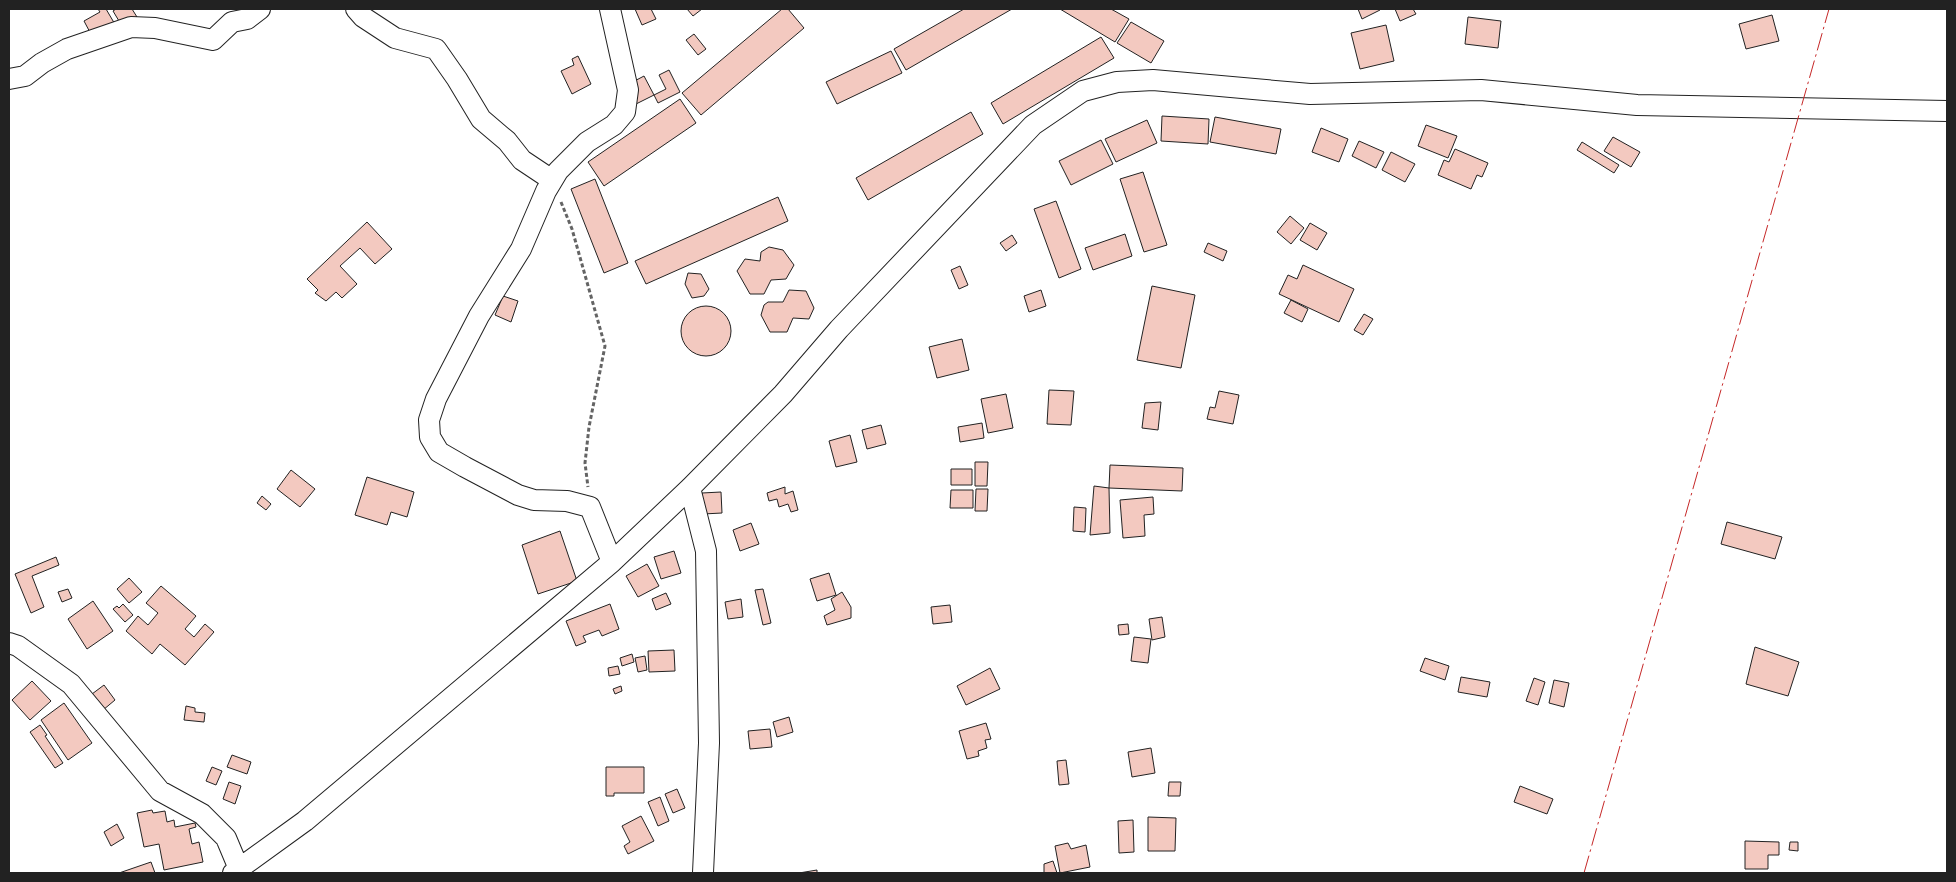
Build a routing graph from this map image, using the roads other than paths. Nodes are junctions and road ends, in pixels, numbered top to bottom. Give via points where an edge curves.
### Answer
1 (260, 9) edge
2 (356, 9) edge
3 (610, 9) edge
4 (9, 79) edge
5 (1947, 111) edge
6 (552, 180) junction
7 (690, 488) junction
8 (612, 562) junction
9 (9, 643) edge
10 (236, 871) edge
11 (703, 873) edge

1 - 4 street via 247,18 232,22 213,40 154,28 131,27 67,49 25,76
2 - 6 street via 395,38 436,49 481,119 507,140 522,160
3 - 6 street via 628,90 625,112 614,125 587,142
5 - 7 street via 1637,105 1481,90 1310,94 1153,80 1117,82 1083,91 1033,125 839,329 784,394
6 - 8 street via 521,248 479,316 436,399 429,420 430,437 439,452 518,495 590,507
7 - 8 street
7 - 11 street via 706,551 709,743
8 - 10 street via 305,821
9 - 10 street via 71,684 160,791 202,814 226,838

